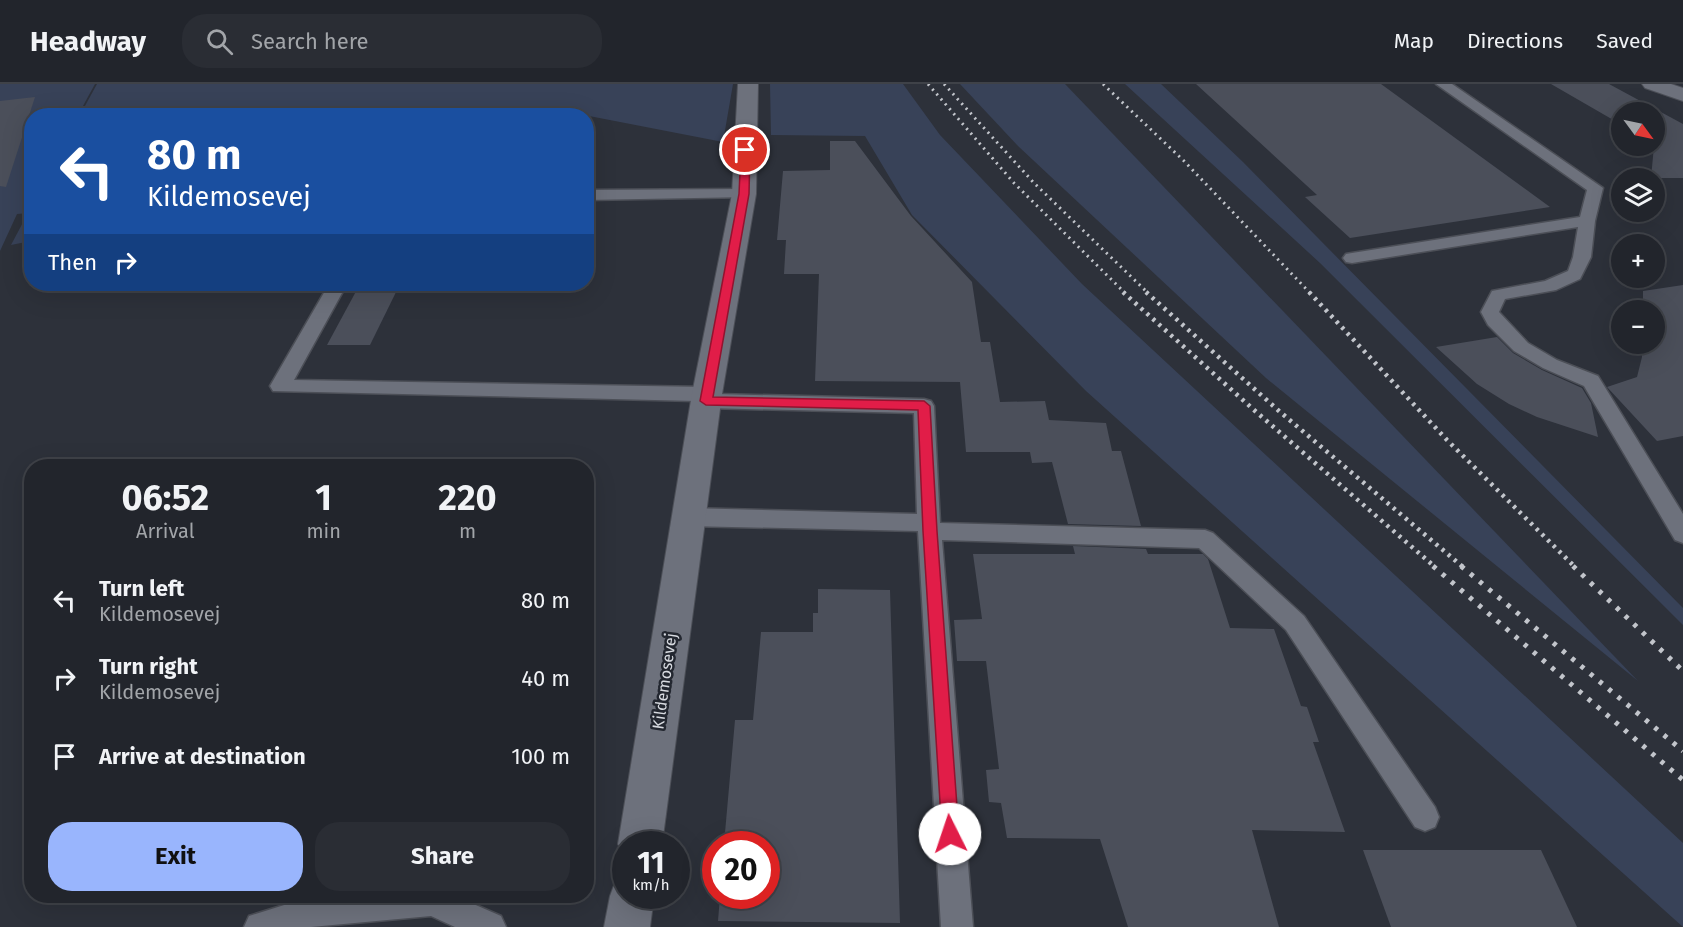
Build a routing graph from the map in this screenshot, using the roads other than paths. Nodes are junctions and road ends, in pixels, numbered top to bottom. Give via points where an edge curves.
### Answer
1 (748, 84) edge
2 (1443, 84) edge
3 (1652, 84) edge
4 (1683, 95) edge
5 (744, 194) junction
6 (594, 195) edge
7 (1587, 221) junction
8 (1352, 258) dead end
9 (334, 291) edge
10 (706, 398) junction
11 (688, 517) junction
12 (929, 527) junction
13 (1683, 534) edge
14 (1425, 817) dead end
15 (642, 831) edge
16 (406, 903) edge
17 (436, 903) edge
18 (630, 909) edge
19 (260, 927) edge
20 (490, 927) edge
21 (627, 927) edge
22 (957, 927) edge

1 - 5 street, Kildemosevej
2 - 7 lane via 1595,188
3 - 4 street
5 - 6 lane
5 - 10 street, Kildemosevej
7 - 8 lane
7 - 13 lane via 1580,265 1574,276 1498,295 1490,312 1521,347 1591,381
9 - 10 lane via 280,386
10 - 11 street, Kildemosevej
10 - 12 lane via 924,406
11 - 12 lane
11 - 15 street, Kildemosevej
12 - 14 lane via 1205,539 1295,622
12 - 22 lane
16 - 19 lane via 316,910
17 - 20 lane
18 - 21 street

